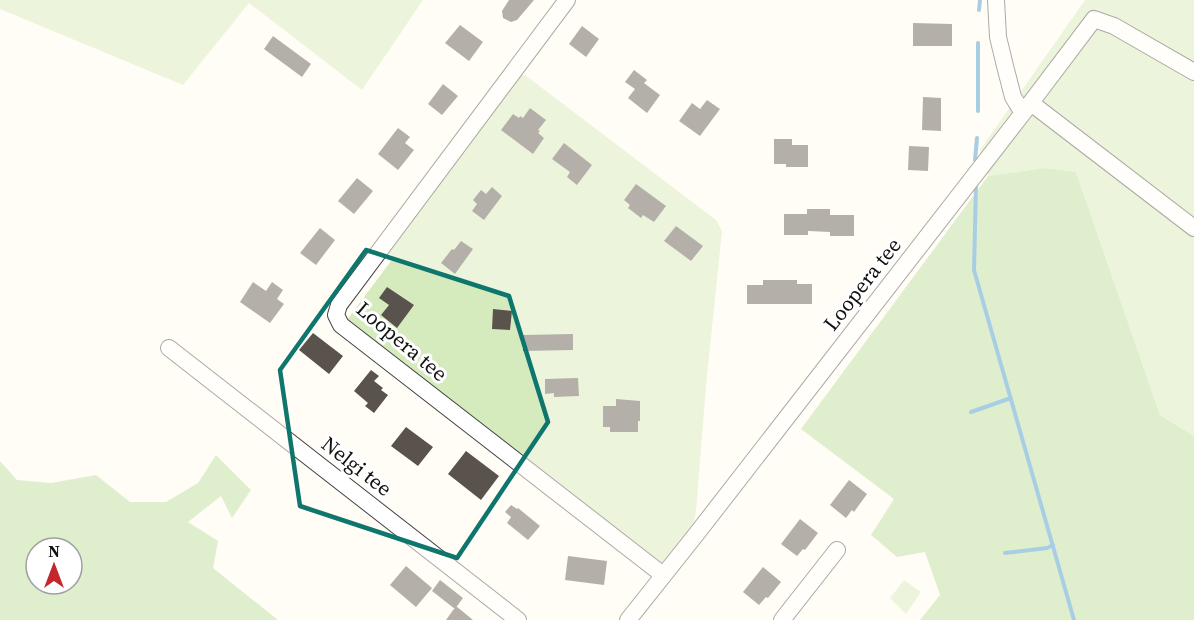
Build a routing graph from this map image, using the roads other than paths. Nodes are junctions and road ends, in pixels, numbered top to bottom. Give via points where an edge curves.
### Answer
1 (567, 0) edge
2 (996, 0) edge
3 (1194, 72) edge
4 (1027, 108) junction
5 (1194, 228) edge
6 (169, 348) dead end
7 (837, 550) dead end
8 (663, 575) junction
9 (518, 620) edge
10 (628, 620) edge
11 (782, 620) edge

1 - 8 street, Loopera tee via 339,305 336,315 341,325
2 - 4 street via 998,37 1013,97
3 - 4 street, Loopera tee via 1114,26 1094,19
4 - 5 street
4 - 8 street, Loopera tee
6 - 9 street, Nelgi tee
7 - 11 street
8 - 10 street, Loopera tee

